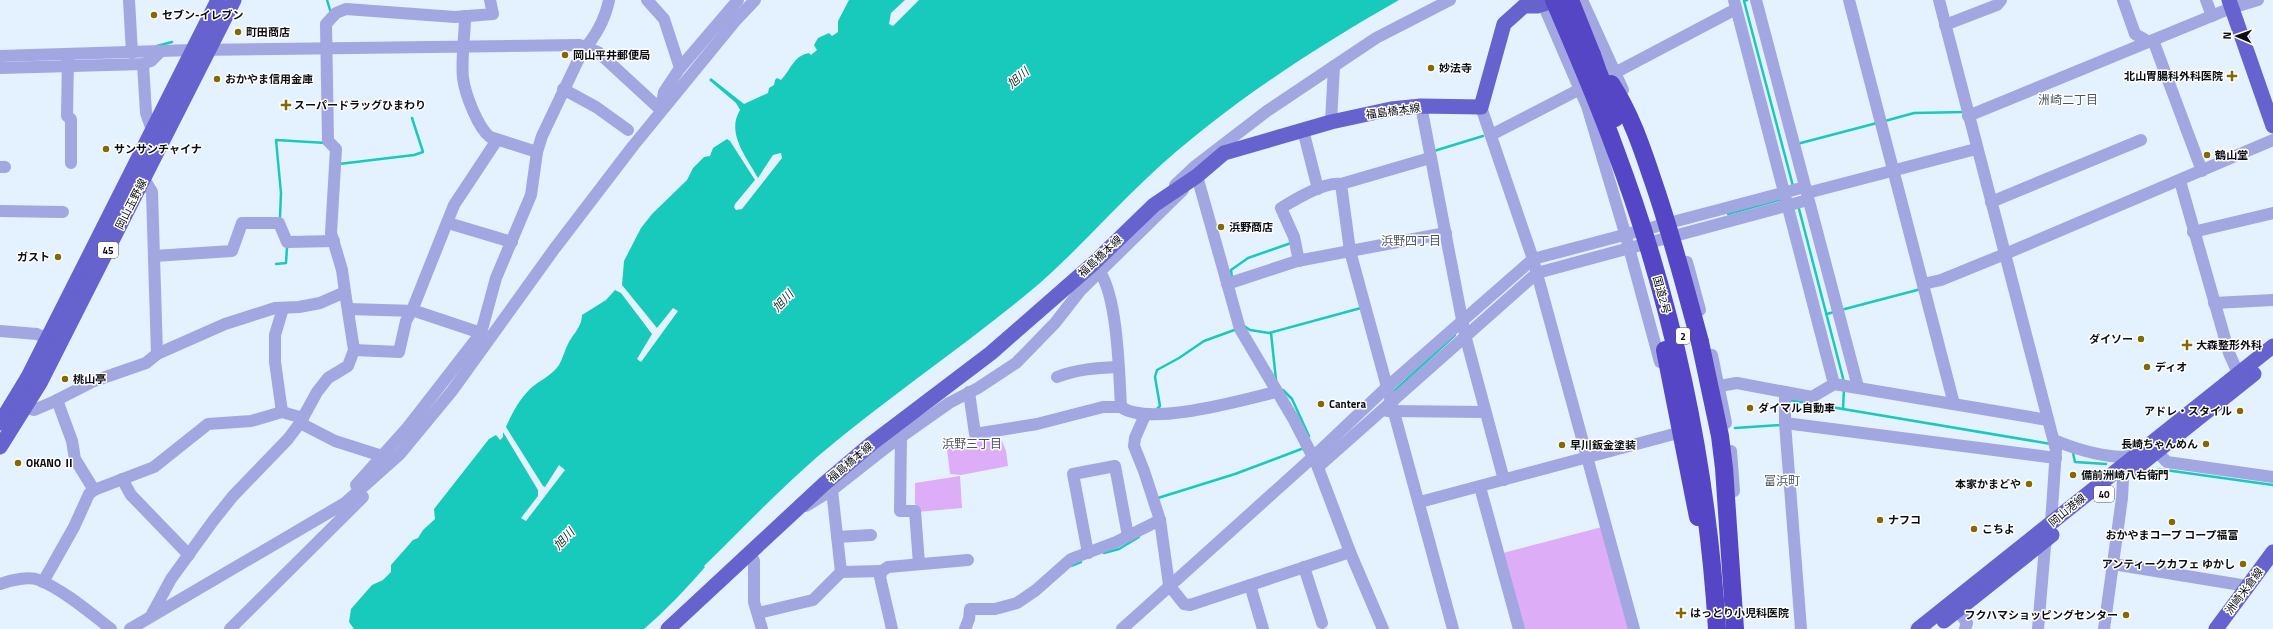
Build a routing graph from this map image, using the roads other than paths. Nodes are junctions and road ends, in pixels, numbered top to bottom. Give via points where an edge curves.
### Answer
1 (129, 0) edge
2 (218, 0) edge
3 (234, 0) edge
4 (490, 0) edge
5 (609, 0) edge
6 (647, 0) edge
7 (738, 0) edge
8 (755, 0) edge
9 (1450, 0) edge
10 (1570, 0) edge
11 (1582, 0) edge
12 (1756, 0) edge
13 (1849, 0) edge
14 (1939, 0) edge
15 (2001, 0) edge
16 (2123, 0) edge
17 (2206, 0) edge
18 (2258, 0) edge
19 (1551, 1) edge
20 (1520, 3) edge
21 (2230, 4) edge
22 (1735, 5) edge
23 (2211, 14) junction
24 (466, 16) junction
25 (1945, 25) junction
26 (2148, 40) junction
27 (465, 46) junction
28 (587, 46) junction
29 (326, 48) junction
30 (192, 50) junction
31 (209, 50) junction
32 (160, 52) junction
33 (132, 53) junction
34 (1592, 55) junction
35 (0, 56) edge
36 (68, 61) junction
37 (144, 64) junction
38 (1334, 66) junction
39 (0, 68) edge
40 (680, 68) junction
41 (1614, 73) junction
42 (1585, 88) junction
43 (563, 89) junction
44 (1421, 106) junction
45 (1481, 107) junction
46 (661, 110) junction
47 (1266, 110) junction
48 (1968, 116) junction
49 (1331, 122) junction
50 (2273, 126) edge
51 (152, 130) junction
52 (628, 130) dead end
53 (1303, 130) junction
54 (1491, 135) junction
55 (497, 140) junction
56 (2141, 140) dead end
57 (2273, 140) edge
58 (1976, 149) junction
59 (537, 152) junction
60 (1224, 153) junction
61 (1430, 155) junction
62 (71, 163) dead end
63 (1894, 170) junction
64 (2202, 171) junction
65 (138, 175) junction
66 (1193, 180) junction
67 (1340, 184) junction
68 (2181, 184) junction
69 (1317, 188) junction
70 (1795, 196) junction
71 (1991, 202) junction
72 (1154, 205) junction
73 (0, 211) edge
74 (63, 212) dead end
75 (2273, 213) edge
76 (1675, 220) junction
77 (448, 223) junction
78 (2193, 232) junction
79 (1446, 233) junction
80 (1626, 233) junction
81 (1679, 235) junction
82 (334, 241) junction
83 (512, 242) junction
84 (1630, 248) junction
85 (1350, 251) junction
86 (154, 256) junction
87 (2006, 257) junction
88 (1299, 261) junction
89 (1535, 266) junction
90 (1100, 272) junction
91 (1231, 283) junction
92 (1924, 287) junction
93 (345, 292) junction
94 (2273, 300) edge
95 (2214, 303) junction
96 (283, 308) junction
97 (349, 309) junction
98 (411, 311) junction
99 (1464, 328) junction
100 (0, 331) edge
101 (481, 333) junction
102 (47, 339) junction
103 (2273, 346) edge
104 (354, 350) junction
105 (157, 354) junction
106 (2273, 358) edge
107 (1118, 367) junction
108 (2238, 374) junction
109 (1057, 377) dead end
110 (1834, 384) junction
111 (1719, 386) junction
112 (1858, 387) junction
113 (452, 391) junction
114 (969, 392) junction
115 (1276, 392) junction
116 (1785, 392) junction
117 (1391, 398) junction
118 (57, 400) junction
119 (1954, 404) junction
120 (1121, 407) junction
121 (26, 408) junction
122 (282, 412) junction
123 (1485, 412) junction
124 (1143, 415) junction
125 (2048, 420) junction
126 (302, 421) junction
127 (0, 422) edge
128 (1785, 423) junction
129 (1674, 434) junction
130 (901, 436) junction
131 (0, 447) edge
132 (2055, 447) junction
133 (2145, 454) junction
134 (382, 456) junction
135 (1314, 456) junction
136 (1588, 458) junction
137 (378, 474) junction
138 (2273, 477) edge
139 (2123, 478) junction
140 (122, 479) junction
141 (1504, 480) junction
142 (1480, 487) junction
143 (94, 490) junction
144 (832, 490) junction
145 (1420, 502) junction
146 (334, 510) junction
147 (794, 510) junction
148 (1156, 521) junction
149 (2051, 523) junction
150 (1701, 532) junction
151 (871, 535) dead end
152 (1128, 536) junction
153 (837, 537) junction
154 (2046, 540) junction
155 (1350, 552) junction
156 (2273, 552) edge
157 (749, 553) junction
158 (1088, 553) junction
159 (1729, 554) junction
160 (189, 555) junction
161 (968, 560) dead end
162 (918, 564) junction
163 (2113, 564) junction
164 (1304, 567) junction
165 (882, 571) junction
166 (841, 572) junction
167 (43, 582) junction
168 (0, 584) edge
169 (1250, 585) junction
170 (2247, 586) junction
171 (1171, 588) junction
172 (1732, 605) junction
173 (1958, 610) junction
174 (758, 613) junction
175 (152, 614) junction
176 (968, 621) edge
177 (1322, 623) dead end
178 (111, 629) edge
179 (130, 629) edge
180 (230, 629) edge
181 (668, 629) edge
182 (762, 629) edge
183 (892, 629) edge
184 (1122, 629) edge
185 (1263, 629) edge
186 (1383, 629) edge
187 (1453, 629) edge
188 (1519, 629) edge
189 (1634, 629) edge
190 (1712, 629) edge
191 (1717, 629) edge
192 (1728, 629) edge
193 (1735, 629) edge
194 (1801, 629) edge
195 (1918, 629) edge
196 (1934, 629) edge
197 (1965, 629) edge
198 (2038, 629) edge
199 (2104, 629) edge
200 (2216, 629) edge

1 - 33 street
2 - 30 main road, 岡山玉野線 / 45
3 - 31 main road, 岡山玉野線 / 45
4 - 24 street via 493,14
5 - 28 street via 605,18
6 - 40 street via 664,19
7 - 40 street
8 - 46 street
9 - 38 street via 1376,38
10 - 34 highway, 国道2号 / 2
11 - 41 street
12 - 70 street via 1794,145
13 - 63 street
14 - 25 street
15 - 25 street via 1997,5
16 - 26 street via 2135,34
17 - 23 street
18 - 21 street
19 - 20 main road
19 - 42 highway, 国道2号 / 2, bridge
20 - 45 main road via 1504,24
21 - 23 street
21 - 50 main road
22 - 41 street
22 - 70 street
23 - 26 street
24 - 27 street
24 - 29 street via 346,9 326,24
25 - 48 street
26 - 48 street
26 - 64 street
27 - 28 street
27 - 29 street
27 - 55 street via 463,79 484,132
28 - 43 street
28 - 46 street via 598,52
29 - 31 street
29 - 82 street via 328,142 336,149 331,233
30 - 31 street
30 - 32 street
30 - 51 main road, 岡山玉野線 / 45
31 - 65 main road, 岡山玉野線 / 45
32 - 33 street
32 - 37 street
33 - 36 street
34 - 159 highway, bridge via 1622,99 1642,148 1679,261 1720,436
34 - 192 highway, 国道2号 / 2, bridge via 1642,191 1673,295 1691,369 1715,496
35 - 36 street
36 - 37 street
36 - 39 street
36 - 62 street via 67,116 71,119
37 - 51 street via 146,113
38 - 47 street
38 - 49 street
40 - 46 street via 664,92
41 - 42 street
41 - 76 street via 1638,120
42 - 54 street
42 - 80 street
42 - 150 highway, bridge via 1618,182 1660,325
42 - 191 highway, 国道2号 / 2, bridge via 1615,148 1650,252 1679,366 1692,422 1704,497
43 - 52 street via 596,107
43 - 59 street
44 - 45 main road, 福島橋本線
44 - 49 main road, 福島橋本線 via 1391,109
44 - 61 street
45 - 54 street
46 - 113 street via 555,248
47 - 60 street via 1251,132
47 - 72 street via 1194,167
48 - 58 street
49 - 53 main road, 福島橋本線
51 - 65 main road, 岡山玉野線 / 45
53 - 60 main road, 福島橋本線
53 - 69 street
54 - 89 street
55 - 59 street
55 - 77 street via 454,205
56 - 71 street
57 - 64 street
58 - 63 street
58 - 71 street
59 - 83 street via 531,195
60 - 66 main road, 福島橋本線
61 - 67 street
61 - 79 street
63 - 70 street
63 - 92 street
64 - 68 street
65 - 86 street via 152,192
65 - 102 main road, 岡山玉野線 / 45
65 - 121 main road, 岡山玉野線 / 45
66 - 72 main road, 福島橋本線
66 - 90 street
66 - 91 street
67 - 69 street via 1334,183
67 - 85 street
68 - 78 street
68 - 87 street
69 - 88 street via 1281,208 1295,242
70 - 76 street
70 - 81 street
70 - 110 street
70 - 112 street via 1837,311
71 - 87 street
72 - 147 main road, 福島橋本線 via 991,353 871,444
73 - 74 street
75 - 78 street
76 - 80 street
76 - 81 street
77 - 83 street
77 - 98 street
78 - 95 street
79 - 85 street
79 - 99 street
80 - 84 street
80 - 89 street
81 - 84 street
81 - 111 street
82 - 86 street via 287,242 279,223 242,223 232,251
82 - 93 street
83 - 101 street via 496,278
84 - 89 street
84 - 129 street via 1657,348
85 - 88 street
85 - 117 street
86 - 105 street
87 - 92 street
87 - 125 street
88 - 91 street
89 - 99 street
89 - 136 street
90 - 107 street via 1105,280 1110,304
90 - 114 street via 1080,291 1055,324 1016,363
91 - 115 street via 1240,328
92 - 119 street
93 - 96 street via 320,303
93 - 97 street
94 - 95 street
95 - 108 street
96 - 105 street via 225,324
96 - 122 street via 275,335
97 - 98 street
97 - 104 street
98 - 101 street
98 - 104 street via 399,352
99 - 117 street
99 - 123 street
100 - 102 street via 37,334
101 - 113 street via 481,340 457,378
101 - 134 street via 408,427
102 - 127 main road, 岡山玉野線 / 45 via 28,377
103 - 108 main road, 岡山港線 / 40
104 - 126 street via 348,366 328,378 317,392
105 - 118 street via 146,363 94,382
106 - 133 main road, 岡山港線 / 40
107 - 109 street via 1090,368
107 - 120 street
108 - 133 main road, 岡山港線 / 40
110 - 112 street
110 - 116 street via 1812,397
111 - 116 street via 1737,384
111 - 159 street via 1734,471
112 - 119 street
113 - 137 street via 400,454
114 - 120 street via 975,434 1037,424 1103,407
114 - 130 street via 948,403
115 - 124 street via 1195,410
115 - 135 street
116 - 128 street
117 - 123 street
117 - 135 street
117 - 135 street via 1380,411
117 - 145 street
118 - 121 street via 34,410
118 - 143 street via 72,441 75,459
119 - 125 street
120 - 124 street
121 - 131 main road, 岡山玉野線 / 45
122 - 126 street
122 - 140 street via 251,420 208,424 154,467
123 - 141 street
124 - 148 street via 1134,446 1153,500
125 - 132 street
126 - 134 street via 335,441
126 - 160 street via 233,496
128 - 132 street
128 - 194 street
129 - 136 street
129 - 150 street via 1687,496
130 - 144 street
130 - 162 street via 900,511 915,511
132 - 133 street via 2122,457
132 - 149 street
133 - 138 street via 2167,462
133 - 139 main road, 岡山港線 / 40
133 - 149 main road, 岡山港線 / 40
134 - 146 street
135 - 155 street
135 - 171 street
136 - 141 street
136 - 189 street
137 - 146 street
137 - 180 street via 378,482
139 - 154 main road, 岡山港線 / 40
139 - 163 street
140 - 143 street
140 - 160 street via 131,495
141 - 142 street
142 - 145 street
142 - 188 street
143 - 167 street via 89,494
144 - 147 street via 813,503
144 - 153 street
145 - 187 street
146 - 175 street
147 - 157 main road, 福島橋本線
148 - 152 street
148 - 171 street
149 - 154 street
149 - 195 main road, 岡山港線 / 40
150 - 190 highway
151 - 153 street
152 - 158 street
152 - 158 street via 1115,466 1073,474
153 - 166 street
154 - 173 main road, 岡山港線 / 40
154 - 198 street
155 - 164 street
155 - 186 street
156 - 170 main road, 洲崎米倉線
157 - 174 street via 754,561 754,602
157 - 181 main road, 福島橋本線
158 - 176 street via 1071,559 1017,603 995,609 970,609
159 - 172 highway
160 - 175 street via 171,579
161 - 162 street
162 - 165 street via 888,567
163 - 170 street
163 - 199 street
164 - 169 street
164 - 177 street
165 - 166 street
165 - 183 street via 880,577
166 - 174 street via 813,600
167 - 168 street via 26,579
167 - 178 street
169 - 171 street via 1190,605 1184,604
169 - 185 street
170 - 200 main road, 洲崎米倉線
171 - 184 street
172 - 192 highway
172 - 193 highway
173 - 196 main road, 岡山港線 / 40
173 - 197 street via 1967,623
174 - 182 street
175 - 179 street

